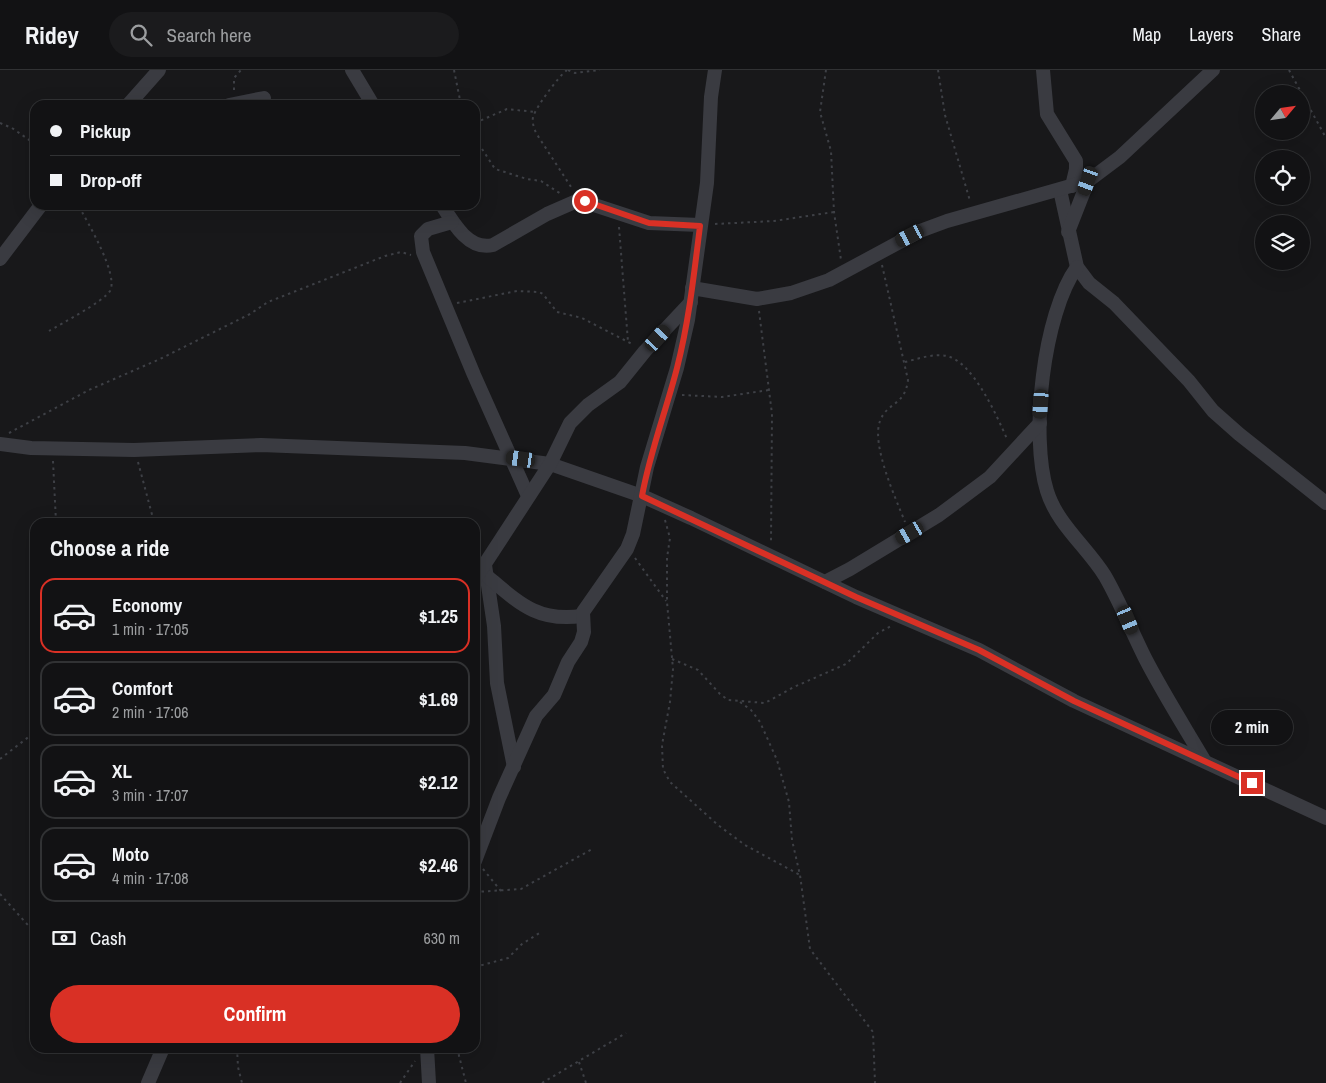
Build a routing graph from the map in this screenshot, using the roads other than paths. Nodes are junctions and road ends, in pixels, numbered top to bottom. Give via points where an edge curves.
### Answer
1 (159, 70) edge
2 (352, 70) edge
3 (715, 70) edge
4 (1043, 70) edge
5 (1213, 70) edge
6 (264, 98) dead end
7 (132, 100) edge
8 (253, 100) edge
9 (370, 100) edge
10 (1088, 181) junction
11 (1066, 188) junction
12 (37, 210) edge
13 (445, 210) edge
14 (452, 222) junction
15 (700, 226) junction
16 (1068, 232) junction
17 (0, 258) edge
18 (1077, 267) junction
19 (692, 295) junction
20 (1040, 423) junction
21 (4, 439) edge
22 (510, 458) junction
23 (550, 464) junction
24 (528, 496) junction
25 (642, 496) junction
26 (1326, 503) edge
27 (483, 573) edge
28 (825, 582) junction
29 (582, 616) junction
30 (1204, 760) junction
31 (514, 767) junction
32 (1326, 818) edge
33 (480, 848) edge
34 (161, 1053) edge
35 (427, 1053) edge
36 (148, 1083) edge
37 (429, 1083) edge

1 - 7 street
2 - 9 street
3 - 15 street via 707,183
4 - 11 street via 1047,114 1076,161 1076,175
5 - 10 street via 1120,157
6 - 8 street
10 - 11 street
10 - 16 street
11 - 16 street
11 - 19 street via 920,231 817,285 757,299
12 - 17 street
13 - 14 street
14 - 15 street via 470,241 485,247 576,201 649,223
14 - 22 street via 428,229 421,236 423,252
15 - 19 street
16 - 18 street
18 - 20 street via 1057,305 1048,349
18 - 26 street via 1089,283 1189,381 1213,411
19 - 23 street via 620,382 588,405 570,423
19 - 25 street
20 - 28 street via 990,477 910,533
20 - 30 street via 1045,481 1053,506 1094,558 1112,588 1145,658
21 - 22 street via 53,448 134,450 261,445 465,453
22 - 23 street
22 - 24 street
23 - 24 street
23 - 25 street
24 - 27 street via 504,531
25 - 28 street
25 - 29 street via 627,549
27 - 29 street via 535,612 551,617
27 - 31 street via 494,626 497,683
28 - 30 street via 979,650 1074,701
29 - 31 street via 584,632 581,642 568,662 554,695 536,716
30 - 32 street
31 - 33 street
34 - 36 street
35 - 37 street

